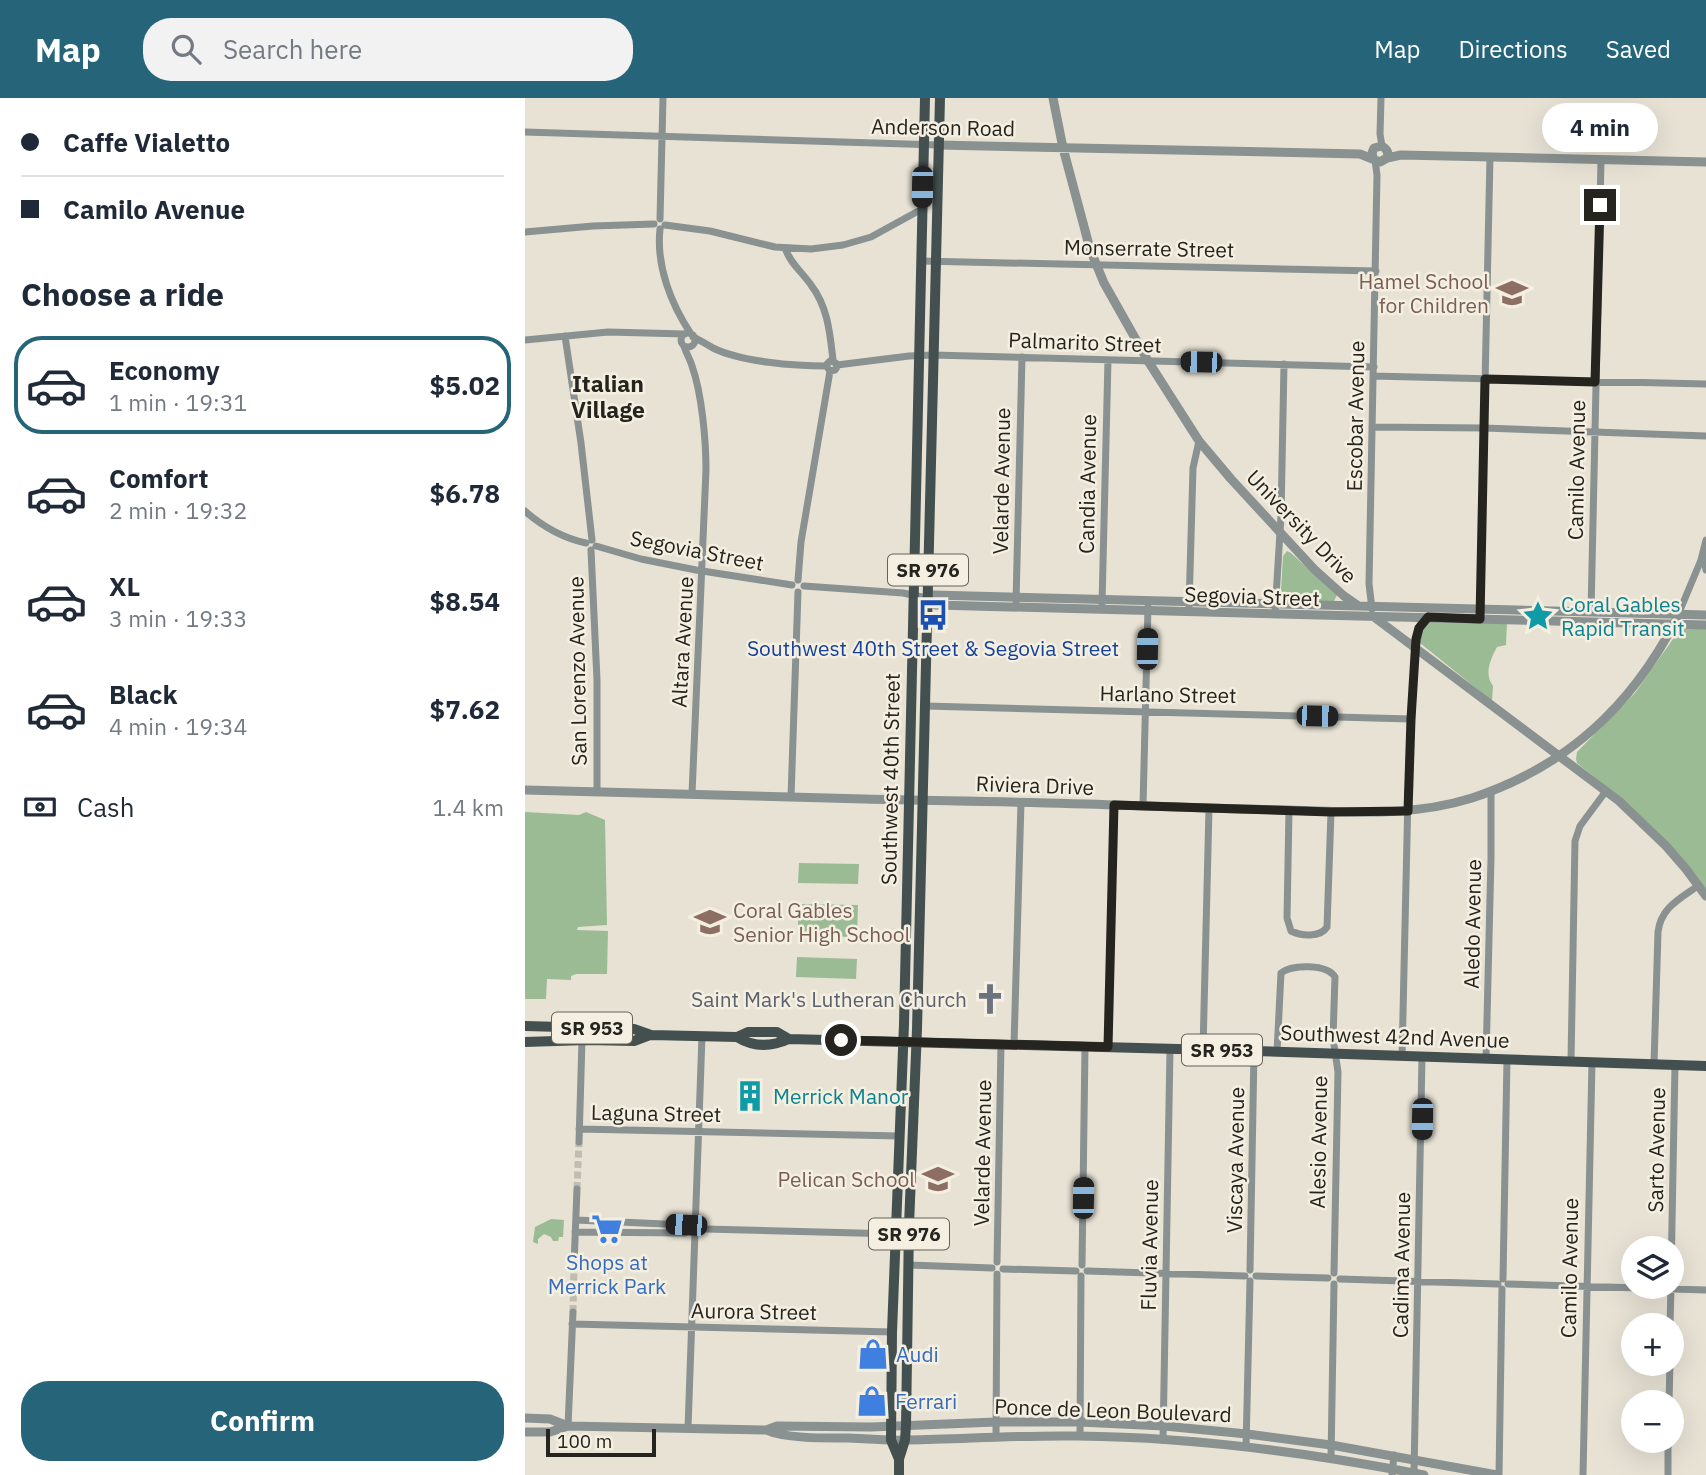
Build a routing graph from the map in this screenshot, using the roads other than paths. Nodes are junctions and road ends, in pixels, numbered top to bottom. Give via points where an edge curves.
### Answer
1 (663, 98) edge
2 (925, 98) edge
3 (940, 98) edge
4 (1053, 98) edge
5 (1381, 98) edge
6 (525, 132) edge
7 (661, 136) junction
8 (924, 145) junction
9 (938, 145) junction
10 (1063, 148) junction
11 (1379, 154) junction
12 (1490, 157) junction
13 (1601, 160) junction
14 (1706, 162) edge
15 (922, 209) junction
16 (660, 224) junction
17 (525, 232) edge
18 (785, 248) junction
19 (921, 261) junction
20 (935, 261) junction
21 (1096, 264) junction
22 (1376, 271) junction
23 (565, 336) junction
24 (525, 340) edge
25 (687, 340) junction
26 (919, 355) junction
27 (933, 355) junction
28 (1022, 357) junction
29 (1108, 360) junction
30 (1148, 361) junction
31 (1285, 364) junction
32 (832, 365) junction
33 (1374, 367) junction
34 (1373, 376) junction
35 (1485, 379) junction
36 (1595, 382) junction
37 (1706, 384) edge
38 (1373, 427) junction
39 (1484, 428) junction
40 (1594, 433) junction
41 (1706, 436) edge
42 (1199, 441) junction
43 (527, 515) edge
44 (1280, 533) junction
45 (1706, 540) edge
46 (591, 545) junction
47 (1703, 553) junction
48 (1706, 570) edge
49 (703, 572) junction
50 (798, 586) junction
51 (913, 594) junction
52 (927, 597) junction
53 (1016, 601) junction
54 (1102, 604) junction
55 (1149, 605) junction
56 (1189, 606) junction
57 (1358, 606) junction
58 (1276, 608) junction
59 (1372, 611) junction
60 (1591, 612) junction
61 (1480, 614) junction
62 (1678, 615) junction
63 (1706, 615) edge
64 (1428, 617) junction
65 (1674, 624) junction
66 (1706, 625) edge
67 (1415, 648) junction
68 (925, 706) junction
69 (1146, 711) junction
70 (1411, 719) junction
71 (1558, 757) junction
72 (525, 790) edge
73 (1490, 791) junction
74 (1606, 791) junction
75 (597, 792) junction
76 (692, 794) junction
77 (791, 797) junction
78 (909, 800) junction
79 (922, 800) junction
80 (1021, 802) junction
81 (1114, 805) junction
82 (1143, 806) junction
83 (1209, 808) junction
84 (1289, 810) junction
85 (1408, 811) junction
86 (1331, 812) junction
87 (1699, 885) junction
88 (1706, 896) edge
89 (525, 1026) edge
90 (651, 1035) junction
91 (702, 1037) junction
92 (582, 1040) junction
93 (525, 1042) edge
94 (903, 1042) junction
95 (917, 1042) junction
96 (1001, 1044) junction
97 (1014, 1045) junction
98 (1085, 1046) junction
99 (1108, 1047) junction
100 (1170, 1050) junction
101 (1203, 1050) junction
102 (1254, 1051) junction
103 (1277, 1052) junction
104 (1336, 1055) junction
105 (1402, 1057) junction
106 (1422, 1057) junction
107 (1486, 1059) junction
108 (1507, 1059) junction
109 (1571, 1061) junction
110 (1592, 1062) junction
111 (1654, 1064) junction
112 (1675, 1065) junction
113 (1706, 1066) edge
114 (579, 1129) junction
115 (699, 1132) junction
116 (899, 1136) junction
117 (579, 1142) tunnel mouth
118 (577, 1189) tunnel mouth
119 (576, 1220) junction
120 (612, 1222) junction
121 (909, 1225) junction
122 (693, 1229) junction
123 (575, 1232) junction
124 (612, 1232) junction
125 (895, 1234) junction
126 (1672, 1236) edge
127 (574, 1265) tunnel mouth
128 (909, 1265) junction
129 (997, 1268) junction
130 (1082, 1271) junction
131 (1166, 1273) junction
132 (1250, 1276) junction
133 (1334, 1278) junction
134 (1418, 1282) junction
135 (1503, 1284) junction
136 (1587, 1286) junction
137 (1621, 1287) edge
138 (1684, 1289) edge
139 (1706, 1290) edge
140 (573, 1312) tunnel mouth
141 (572, 1324) junction
142 (692, 1327) junction
143 (892, 1332) junction
144 (525, 1418) edge
145 (996, 1422) junction
146 (1079, 1422) junction
147 (906, 1425) junction
148 (568, 1426) junction
149 (891, 1426) junction
150 (1164, 1426) junction
151 (688, 1428) junction
152 (766, 1430) junction
153 (525, 1432) edge
154 (1247, 1434) junction
155 (996, 1436) junction
156 (1080, 1436) junction
157 (891, 1440) junction
158 (905, 1440) junction
159 (1163, 1440) junction
160 (1331, 1445) junction
161 (1246, 1447) junction
162 (1668, 1453) edge
163 (1394, 1455) junction
164 (1331, 1458) junction
165 (899, 1459) junction
166 (1415, 1459) junction
167 (1392, 1472) edge
168 (1419, 1474) edge
169 (1483, 1474) edge
170 (899, 1475) edge
171 (1498, 1475) edge
172 (1583, 1475) edge
173 (1668, 1475) edge

1 - 7 street, Altara Avenue
2 - 8 main road, Southwest 40th Street / SR 976
3 - 9 main road, Southwest 40th Street / SR 976
4 - 10 street, University Drive
5 - 11 street, Escobar Avenue
6 - 7 street, Anderson Road
7 - 8 street, Anderson Road
7 - 16 street, Altara Avenue
8 - 9 street, Anderson Road
8 - 15 main road, Southwest 40th Street / SR 976
9 - 10 street, Anderson Road
9 - 20 main road, Southwest 40th Street / SR 976
10 - 11 street, Anderson Road
10 - 21 street, University Drive
11 - 12 street
11 - 22 street, Escobar Avenue
12 - 13 street
12 - 35 street
13 - 14 street
13 - 36 street, Camilo Avenue
15 - 18 street via 879,234 852,243
15 - 19 main road, Southwest 40th Street / SR 976
16 - 17 street
16 - 18 street
16 - 25 street, Altara Avenue via 663,271
18 - 32 street via 822,303
19 - 20 street, Monserrate Street
19 - 26 main road, Southwest 40th Street / SR 976
20 - 21 street, Monserrate Street
20 - 27 main road, Southwest 40th Street / SR 976
21 - 22 street, Monserrate Street
21 - 30 street, University Drive
22 - 33 street, Escobar Avenue
23 - 24 street, Palmarito Street
23 - 25 street, Palmarito Street via 659,333
23 - 46 street, San Lorenzo Avenue
25 - 32 street, Palmarito Street via 766,361
25 - 49 street, Altara Avenue via 706,462
26 - 27 street, Palmarito Street
26 - 32 street, Palmarito Street
26 - 51 main road, Southwest 40th Street / SR 976
27 - 28 street, Palmarito Street
27 - 52 main road, Southwest 40th Street / SR 976
28 - 29 street, Palmarito Street
28 - 53 street, Velarde Avenue
29 - 30 street, Palmarito Street
29 - 54 street, Candia Avenue
30 - 31 street, Palmarito Street
30 - 42 street, University Drive
31 - 33 street, Palmarito Street
31 - 44 street
32 - 50 street
33 - 34 street, Escobar Avenue
34 - 35 street
34 - 38 street, Escobar Avenue
35 - 36 street
35 - 39 street
36 - 37 street
36 - 40 street, Camilo Avenue
38 - 39 street
38 - 59 street, Escobar Avenue
39 - 40 street
39 - 61 street
40 - 41 street
40 - 60 street, Camilo Avenue
42 - 44 street, University Drive
42 - 56 street via 1193,468
43 - 46 street, Segovia Street
44 - 57 street, University Drive
44 - 58 street
45 - 47 street, Riviera Drive
46 - 49 street, Segovia Street
46 - 75 street, San Lorenzo Avenue
47 - 48 street
47 - 62 street, Riviera Drive
49 - 50 street, Segovia Street
49 - 76 street, Altara Avenue
50 - 51 street, Segovia Street
50 - 77 street
51 - 52 street, Segovia Street
51 - 78 main road, Southwest 40th Street / SR 976
52 - 53 street, Segovia Street via 933,604
52 - 68 main road, Southwest 40th Street / SR 976
53 - 54 street, Segovia Street
54 - 55 street, Segovia Street
55 - 56 street, Segovia Street
55 - 69 street
56 - 58 street, Segovia Street
57 - 58 street, Segovia Street
57 - 59 street, University Drive
58 - 59 street, Segovia Street
59 - 61 street, Segovia Street
59 - 64 street, Segovia Street
59 - 67 street, University Drive
60 - 61 street, Segovia Street
60 - 62 street, Segovia Street
61 - 64 street, Segovia Street
61 - 65 street, Segovia Street
62 - 63 street, Segovia Street
62 - 65 street, Riviera Drive
64 - 67 street via 1419,628
65 - 66 street, Segovia Street
65 - 71 street, Riviera Drive via 1627,695
67 - 70 street
67 - 71 street, University Drive
68 - 69 street, Harlano Street
68 - 79 main road, Southwest 40th Street / SR 976
69 - 70 street, Harlano Street
69 - 82 street
70 - 85 street
71 - 73 street, Riviera Drive
71 - 74 street, University Drive
72 - 75 street, Riviera Drive
73 - 85 street, Riviera Drive
73 - 107 street, Aledo Avenue
74 - 87 street, University Drive via 1655,834
74 - 109 street via 1580,826 1575,841
75 - 76 street, Riviera Drive
76 - 77 street, Riviera Drive
77 - 78 street, Riviera Drive
78 - 79 street, Riviera Drive
78 - 94 main road, Southwest 40th Street / SR 976
79 - 80 street, Riviera Drive
79 - 95 main road, Southwest 40th Street / SR 976
80 - 81 street, Riviera Drive
80 - 97 street
81 - 82 street, Riviera Drive
81 - 99 street
82 - 83 street, Riviera Drive
83 - 84 street, Riviera Drive
83 - 101 street
84 - 86 street, Riviera Drive
84 - 86 street via 1287,923 1293,933 1302,934 1322,934 1328,924
85 - 86 street, Riviera Drive
85 - 105 street
87 - 88 street, University Drive
87 - 111 street, Sarto Avenue via 1666,910 1660,921
89 - 90 main road, Southwest 42nd Avenue / SR 953 via 634,1029
90 - 91 main road, Southwest 42nd Avenue / SR 953
90 - 92 main road, Southwest 42nd Avenue / SR 953 via 634,1041
91 - 94 main road, Southwest 42nd Avenue / SR 953 via 777,1032 789,1039
91 - 115 street
92 - 93 main road, Southwest 42nd Avenue / SR 953
92 - 114 street
94 - 95 main road, Southwest 42nd Avenue / SR 953
94 - 116 main road, Southwest 40th Street / SR 976
95 - 96 main road, Southwest 42nd Avenue / SR 953
95 - 121 main road, Southwest 40th Street / SR 976
96 - 97 main road, Southwest 42nd Avenue / SR 953
96 - 129 street, Velarde Avenue
97 - 98 main road, Southwest 42nd Avenue / SR 953
98 - 99 main road, Southwest 42nd Avenue / SR 953
98 - 130 street
99 - 100 main road, Southwest 42nd Avenue / SR 953
100 - 101 main road, Southwest 42nd Avenue / SR 953
100 - 131 street, Fluvia Avenue
101 - 102 main road, Southwest 42nd Avenue / SR 953
102 - 103 main road, Southwest 42nd Avenue / SR 953
102 - 132 street, Viscaya Avenue
103 - 104 main road, Southwest 42nd Avenue / SR 953
103 - 104 street, Alesio Avenue via 1280,979 1283,971 1304,967 1322,968 1335,977
104 - 105 main road, Southwest 42nd Avenue / SR 953
104 - 133 street, Alesio Avenue
105 - 106 main road, Southwest 42nd Avenue / SR 953
106 - 107 main road, Southwest 42nd Avenue / SR 953
106 - 134 street, Cadima Avenue
107 - 108 main road, Southwest 42nd Avenue / SR 953
108 - 109 main road, Southwest 42nd Avenue / SR 953
108 - 135 street
109 - 110 main road, Southwest 42nd Avenue / SR 953
110 - 111 main road, Southwest 42nd Avenue / SR 953
110 - 136 street, Camilo Avenue
111 - 112 main road, Southwest 42nd Avenue / SR 953
112 - 113 main road, Southwest 42nd Avenue / SR 953
112 - 126 street, Sarto Avenue
114 - 115 street, Laguna Street
114 - 117 street
115 - 116 street, Laguna Street
115 - 122 street
116 - 125 main road, Southwest 40th Street / SR 976
118 - 119 street
119 - 120 street
119 - 123 street
120 - 122 street
120 - 124 street
121 - 125 street
121 - 128 main road, Southwest 40th Street / SR 976
122 - 124 street via 685,1233
122 - 125 street
122 - 142 street
123 - 124 street
123 - 127 street
125 - 143 main road, Southwest 40th Street / SR 976
128 - 129 street
128 - 147 main road, Southwest 40th Street / SR 976
129 - 130 street
129 - 145 street, Velarde Avenue
130 - 131 street
130 - 146 street
131 - 132 street
131 - 150 street, Fluvia Avenue
132 - 133 street
132 - 154 street, Viscaya Avenue
133 - 134 street
133 - 160 street, Alesio Avenue
134 - 135 street
134 - 166 street, Cadima Avenue
135 - 136 street
135 - 171 street
136 - 137 street
136 - 172 street, Camilo Avenue
138 - 139 street
140 - 141 street
141 - 142 street, Aurora Street
141 - 148 street
142 - 143 street, Aurora Street
142 - 151 street
143 - 149 main road, Southwest 40th Street / SR 976
144 - 148 street, Ponce de Leon Boulevard via 550,1419
145 - 146 street, Ponce de Leon Boulevard
145 - 147 street, Ponce de Leon Boulevard
145 - 155 street, Velarde Avenue
146 - 150 street, Ponce de Leon Boulevard
146 - 156 street
147 - 149 street, Ponce de Leon Boulevard
147 - 158 main road, Southwest 40th Street / SR 976
148 - 151 street, Ponce de Leon Boulevard
148 - 153 street, Ponce de Leon Boulevard
149 - 152 street, Ponce de Leon Boulevard via 777,1426
149 - 157 main road, Southwest 40th Street / SR 976
150 - 154 street, Ponce de Leon Boulevard
150 - 159 street, Fluvia Avenue
151 - 152 street, Ponce de Leon Boulevard
152 - 157 street, Ponce de Leon Boulevard
154 - 160 street, Ponce de Leon Boulevard
154 - 161 street, Viscaya Avenue
155 - 156 street, Ponce de Leon Boulevard
155 - 158 street, Ponce de Leon Boulevard
156 - 159 street, Ponce de Leon Boulevard
157 - 158 street, Ponce de Leon Boulevard
157 - 165 main road, Southwest 40th Street / SR 976
158 - 165 main road, Southwest 40th Street / SR 976
159 - 161 street, Ponce de Leon Boulevard
160 - 163 street, Ponce de Leon Boulevard
160 - 164 street, Alesio Avenue
161 - 164 street, Ponce de Leon Boulevard
162 - 173 street
163 - 166 street, Ponce de Leon Boulevard
163 - 167 street
164 - 167 street, Ponce de Leon Boulevard
165 - 170 main road, Southwest 40th Street / SR 976
166 - 168 street, Cadima Avenue
166 - 169 street, Ponce de Leon Boulevard
167 - 168 street, Ponce de Leon Boulevard
169 - 171 street, Ponce de Leon Boulevard

